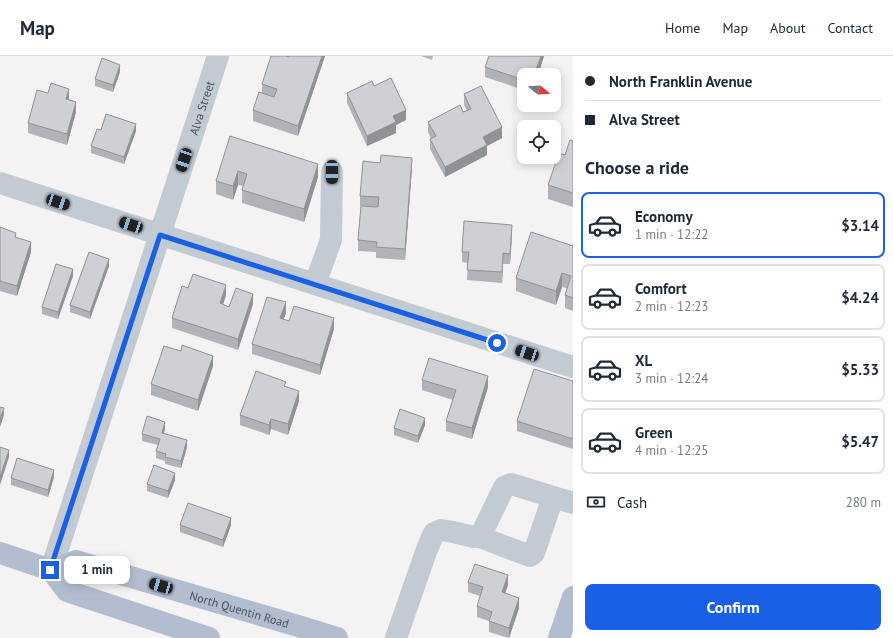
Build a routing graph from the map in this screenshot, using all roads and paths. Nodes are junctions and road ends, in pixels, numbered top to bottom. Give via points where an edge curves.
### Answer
1 (218, 56) edge
2 (332, 172) dead end
3 (0, 183) edge
4 (160, 235) junction
5 (315, 284) junction
6 (573, 367) edge
7 (563, 500) edge
8 (480, 537) junction
9 (0, 553) edge
10 (50, 570) junction
11 (573, 597) edge
12 (209, 638) edge
13 (337, 638) edge
14 (396, 638) edge
15 (559, 638) edge

1 - 4 street, Alva Street
2 - 5 street via 331,240
3 - 4 street
4 - 5 street
4 - 10 street, Alva Street
5 - 6 street
7 - 8 street via 511,484 504,487
7 - 8 street via 530,556
8 - 14 street via 440,530 434,533
9 - 10 main road
10 - 12 main road via 67,591
10 - 13 main road, North Quentin Road via 76,561
11 - 15 main road

